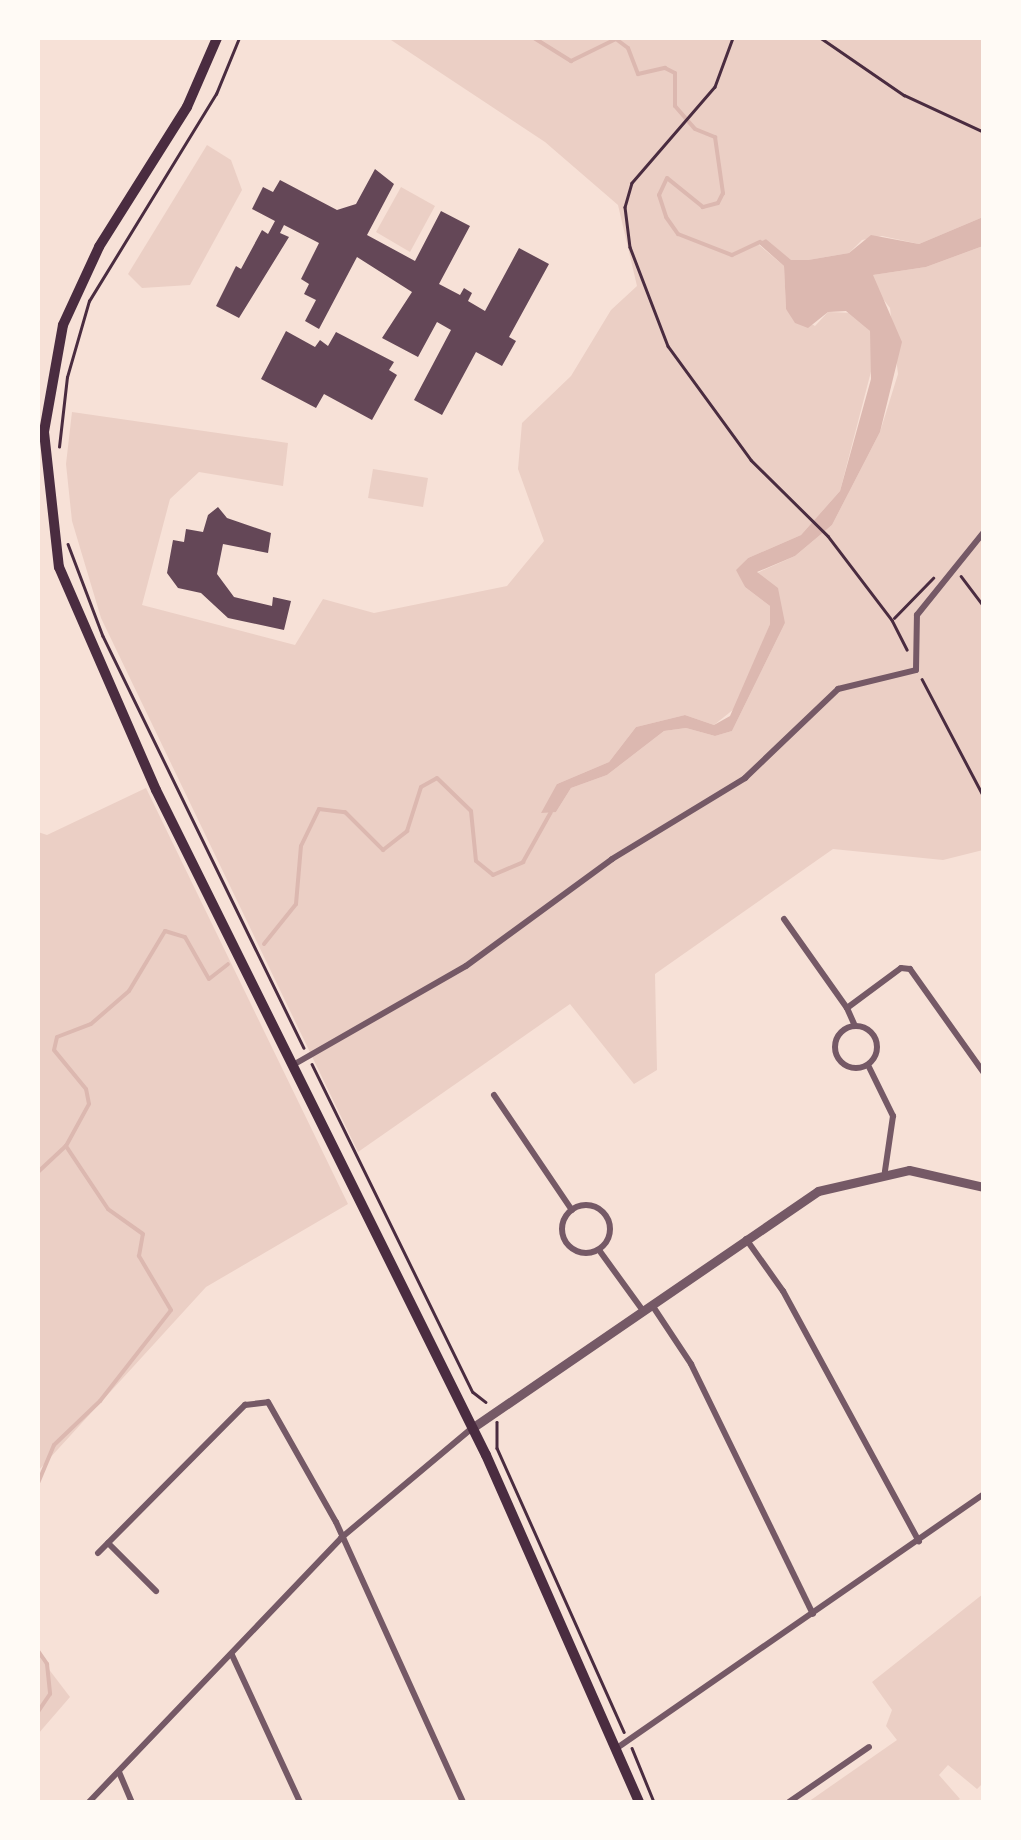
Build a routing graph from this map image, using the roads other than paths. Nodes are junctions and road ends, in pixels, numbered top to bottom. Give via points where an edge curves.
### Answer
1 (217, 38) edge
2 (984, 532) edge
3 (784, 918) dead end
4 (847, 1008) junction
5 (855, 1026) junction
6 (293, 1065) junction
7 (868, 1065) junction
8 (984, 1072) edge
9 (494, 1095) dead end
10 (884, 1171) junction
11 (984, 1187) edge
12 (572, 1210) junction
13 (744, 1236) junction
14 (599, 1250) junction
15 (645, 1305) junction
16 (472, 1428) junction
17 (984, 1494) edge
18 (342, 1538) junction
19 (919, 1540) junction
20 (108, 1543) junction
21 (98, 1553) dead end
22 (156, 1590) dead end
23 (813, 1614) junction
24 (232, 1656) junction
25 (869, 1747) dead end
26 (617, 1748) junction
27 (119, 1772) junction
28 (89, 1802) edge
29 (132, 1802) edge
30 (300, 1802) edge
31 (463, 1802) edge
32 (639, 1802) edge
33 (788, 1802) edge

1 - 6 main road via 186,107 119,211 74,299 52,372 44,473 60,566 80,626
2 - 6 street via 917,615 916,670 838,689 745,778 612,858 466,966
3 - 4 street
4 - 5 street
4 - 8 street via 901,968 910,969
5 - 7 street via 870,1031 877,1044
5 - 7 street via 837,1039 836,1054 853,1068
6 - 16 main road
7 - 10 street via 893,1116
9 - 12 street
10 - 11 street
10 - 13 street via 818,1191
12 - 14 street via 563,1224 566,1242 579,1252
12 - 14 street via 594,1206 604,1214 609,1236
13 - 15 street
13 - 19 street via 783,1291
14 - 15 street
15 - 16 street
15 - 23 street via 691,1364
16 - 18 street
16 - 26 main road
17 - 19 street
18 - 20 street via 268,1402 245,1405
18 - 24 street
18 - 31 street
19 - 23 street
20 - 21 street
20 - 22 street
23 - 26 street
24 - 27 street
24 - 30 street
25 - 33 street
26 - 32 main road
27 - 28 street
27 - 29 street

